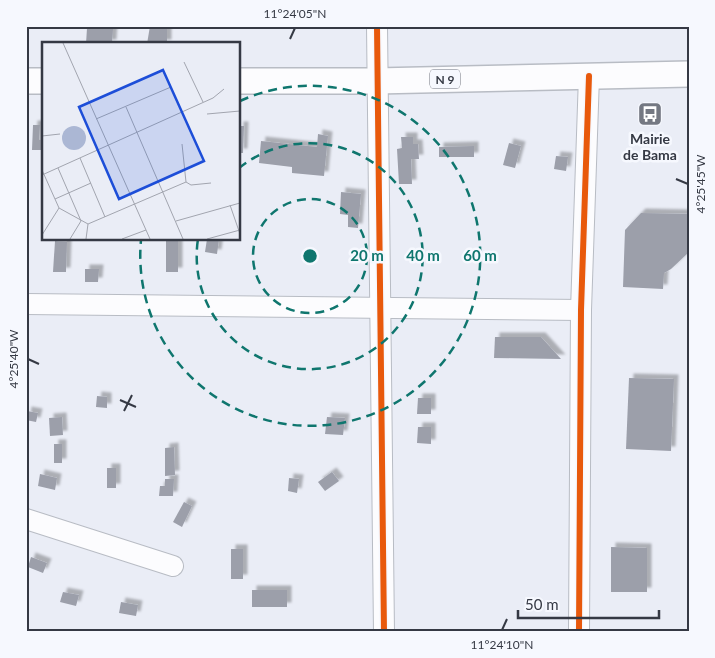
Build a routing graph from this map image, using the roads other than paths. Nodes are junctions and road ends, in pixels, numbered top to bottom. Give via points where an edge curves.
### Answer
1 (377, 26) edge
2 (689, 74) edge
3 (589, 76) junction
4 (26, 81) edge
5 (42, 81) edge
6 (240, 81) edge
7 (376, 81) junction
8 (26, 304) edge
9 (379, 308) junction
10 (581, 310) junction
11 (26, 520) edge
12 (173, 566) dead end
13 (384, 632) edge
14 (579, 632) edge

1 - 7 street
2 - 3 main road, N 9
3 - 7 main road, N 9
3 - 10 street
4 - 5 main road
6 - 7 main road, N 9
7 - 9 street
8 - 9 street
9 - 10 street
9 - 13 street
10 - 14 street
11 - 12 street

